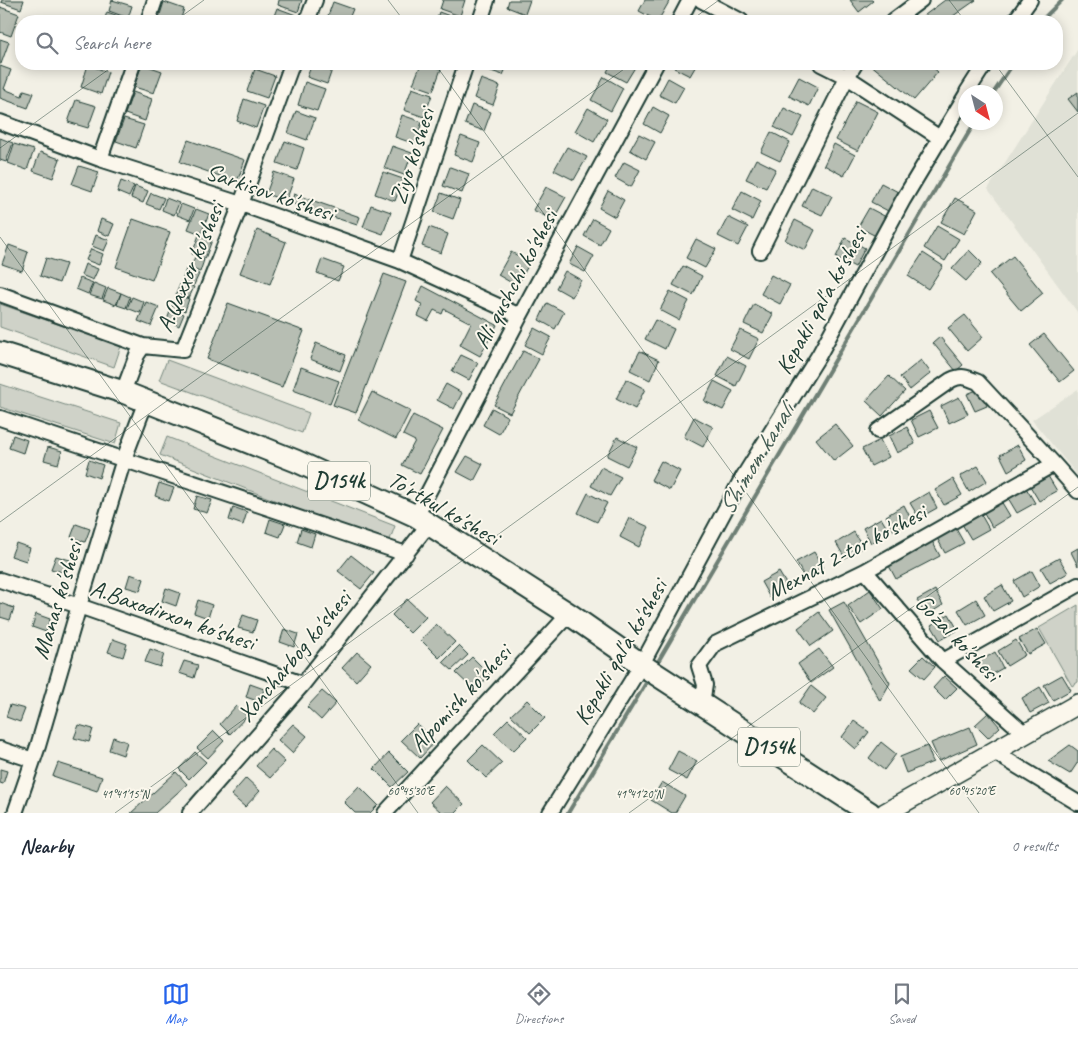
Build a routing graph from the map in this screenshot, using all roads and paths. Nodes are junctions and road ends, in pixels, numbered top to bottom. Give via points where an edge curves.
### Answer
1 (155, 0) edge
2 (315, 0) edge
3 (486, 0) edge
4 (690, 0) edge
5 (701, 0) edge
6 (922, 0) edge
7 (1030, 0) edge
8 (150, 15) edge
9 (309, 15) edge
10 (482, 15) edge
11 (682, 15) edge
12 (730, 15) edge
13 (901, 15) edge
14 (1019, 15) edge
15 (131, 70) edge
16 (290, 70) edge
17 (464, 70) edge
18 (653, 70) edge
19 (833, 70) edge
20 (852, 70) edge
21 (981, 70) edge
22 (847, 77) junction
23 (972, 85) edge
24 (958, 108) edge
25 (0, 122) edge
26 (940, 138) junction
27 (100, 159) junction
28 (242, 204) junction
29 (760, 251) dead end
30 (400, 262) junction
31 (0, 294) edge
32 (520, 316) junction
33 (143, 346) junction
34 (0, 353) edge
35 (123, 392) junction
36 (146, 401) junction
37 (0, 418) edge
38 (878, 431) dead end
39 (124, 458) junction
40 (1054, 464) junction
41 (1078, 491) edge
42 (423, 520) junction
43 (406, 554) junction
44 (865, 571) junction
45 (0, 580) edge
46 (1078, 585) edge
47 (78, 606) junction
48 (569, 614) junction
49 (944, 661) junction
50 (645, 666) junction
51 (303, 684) junction
52 (702, 704) junction
53 (1078, 704) edge
54 (1024, 734) junction
55 (0, 749) edge
56 (994, 752) junction
57 (33, 760) junction
58 (1078, 803) edge
59 (15, 813) edge
60 (190, 813) edge
61 (385, 813) edge
62 (550, 813) edge
63 (870, 813) edge
64 (885, 813) edge

1 - 8 street
2 - 9 street
3 - 10 street
4 - 11 street
5 - 12 street
6 - 13 street
7 - 14 street
15 - 27 street
16 - 28 street, A.Qaxxor ko'shesi
17 - 30 street, Ziyo ko'shesi
18 - 32 street, Ali qushchi ko'shesi
19 - 22 street
20 - 22 street
21 - 23 street, Kepakli qal'a ko'shesi
22 - 26 street
22 - 29 street
24 - 26 street, Kepakli qal'a ko'shesi
25 - 27 street, Sarkisov ko'shesi
26 - 50 street, Kepakli qal'a ko'shesi via 819,355 740,482
27 - 28 street, Sarkisov ko'shesi
28 - 30 street, Sarkisov ko'shesi
28 - 33 street, A.Qaxxor ko'shesi via 183,350
30 - 32 street, Sarkisov ko'shesi
31 - 33 street
32 - 42 street, Ali qushchi ko'shesi
33 - 35 street, A.Qaxxor ko'shesi
34 - 35 main road, To'rtkul ko'shesi / D154k
35 - 36 main road, To'rtkul ko'shesi / D154k
36 - 39 street, Manas ko'shesi
36 - 42 main road, To'rtkul ko'shesi / D154k via 296,461
37 - 39 street
38 - 40 street via 960,376 978,382
39 - 43 street
39 - 47 street, Manas ko'shesi
40 - 41 street
40 - 44 street, Mexnat 2-tor ko'shesi
42 - 43 street, Xoncharbog ko'shesi
42 - 48 main road, To'rtkul ko'shesi / D154k
43 - 51 street, Xoncharbog ko'shesi
44 - 49 street, Go'zal ko'shesi
44 - 52 street, Mexnat 2-tor ko'shesi via 715,644 699,666 705,685
45 - 47 street, A.Baxodirxon ko'shesi
46 - 49 street
47 - 51 street, A.Baxodirxon ko'shesi
47 - 57 street, Manas ko'shesi
48 - 50 main road, To'rtkul ko'shesi / D154k
48 - 61 street, Alpomish ko'shesi
49 - 54 street, Go'zal ko'shesi
50 - 52 main road, D154k
50 - 62 street, Kepakli qal'a ko'shesi
51 - 60 street, Xoncharbog ko'shesi
52 - 63 main road, D154k
53 - 54 street
54 - 56 street
55 - 57 street
56 - 58 street
56 - 64 street
57 - 59 street, Manas ko'shesi

